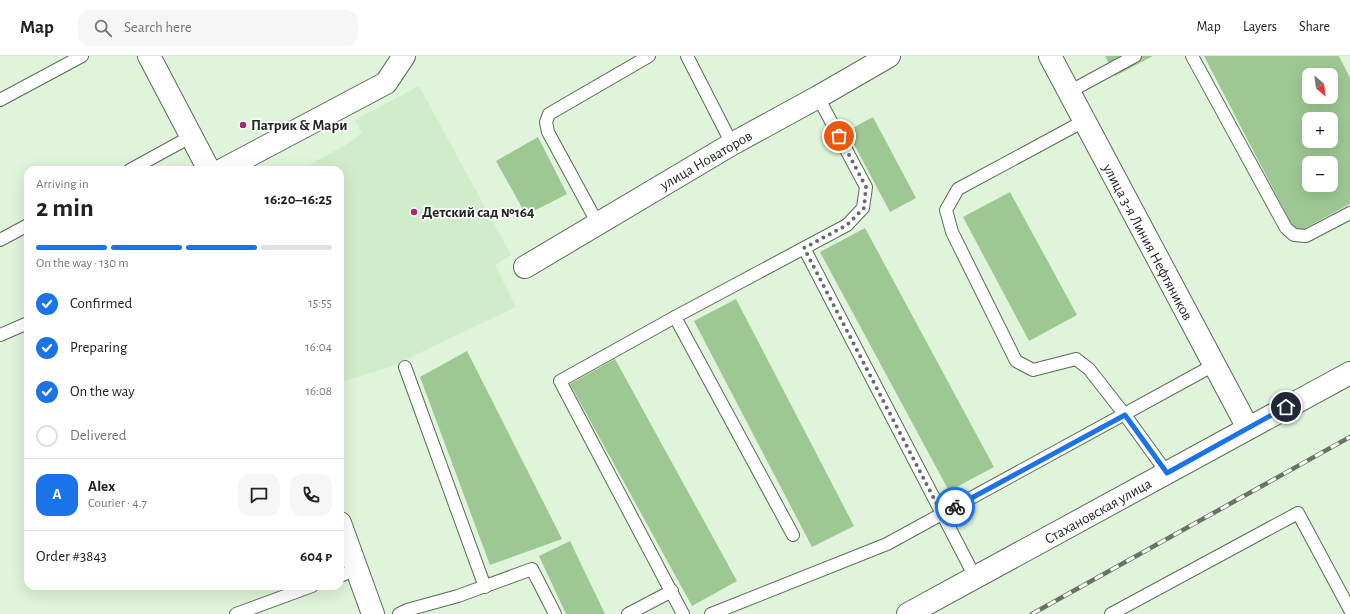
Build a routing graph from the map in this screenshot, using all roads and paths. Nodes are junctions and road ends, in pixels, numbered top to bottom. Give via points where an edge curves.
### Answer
1 (82, 56) edge
2 (149, 56) edge
3 (649, 56) edge
4 (687, 56) edge
5 (889, 56) edge
6 (1050, 56) edge
7 (1136, 56) edge
8 (1192, 56) edge
9 (395, 61) edge
10 (1069, 92) junction
11 (818, 97) junction
12 (0, 100) edge
13 (1084, 121) junction
14 (192, 136) junction
15 (732, 144) junction
16 (137, 166) edge
17 (207, 166) edge
18 (231, 166) edge
19 (1350, 213) edge
20 (598, 224) junction
21 (24, 227) edge
22 (0, 240) edge
23 (804, 248) junction
24 (526, 267) dead end
25 (675, 317) junction
26 (24, 325) edge
27 (0, 335) edge
28 (1214, 365) junction
29 (405, 367) dead end
30 (1350, 373) edge
31 (1125, 415) junction
32 (1248, 428) junction
33 (1167, 473) junction
34 (942, 514) junction
35 (793, 535) dead end
36 (344, 548) edge
37 (348, 572) edge
38 (975, 577) junction
39 (485, 587) junction
40 (301, 590) edge
41 (672, 591) junction
42 (1350, 610) edge
43 (236, 614) edge
44 (373, 614) edge
45 (399, 614) edge
46 (555, 614) edge
47 (628, 614) edge
48 (683, 614) edge
49 (711, 614) edge
50 (908, 614) edge
51 (1111, 614) edge

1 - 12 lane
2 - 14 street
3 - 20 lane via 549,114 546,122 548,132
4 - 15 lane
5 - 11 street, улица Новаторов
6 - 10 street, улица 3-я Линия Нефтяников
7 - 10 lane
8 - 19 lane via 1286,228 1294,235 1306,236
9 - 18 street via 386,83
10 - 13 street, улица 3-я Линия Нефтяников
11 - 15 street, улица Новаторов
11 - 23 lane via 866,187 864,208 847,225
13 - 28 street, улица 3-я Линия Нефтяников
13 - 31 lane via 958,189 946,210 952,232 1016,361 1033,370 1076,359 1089,369
14 - 16 lane
14 - 17 street
15 - 20 street, улица Новаторов
20 - 24 street, улица Новаторов
21 - 22 lane
23 - 25 lane
23 - 34 lane
25 - 35 lane
25 - 41 lane via 560,381
26 - 27 lane
28 - 31 lane
28 - 32 street, улица 3-я Линия Нефтяников
29 - 39 lane
30 - 32 street, Стахановская улица
31 - 33 lane
31 - 34 lane
32 - 33 street, Стахановская улица
33 - 38 street, Стахановская улица
34 - 38 lane
34 - 49 lane via 887,544
36 - 37 street
37 - 44 street
38 - 50 street, Стахановская улица
39 - 45 lane
39 - 46 lane via 532,569
40 - 43 lane
41 - 47 lane
41 - 48 lane
42 - 51 lane via 1298,513

